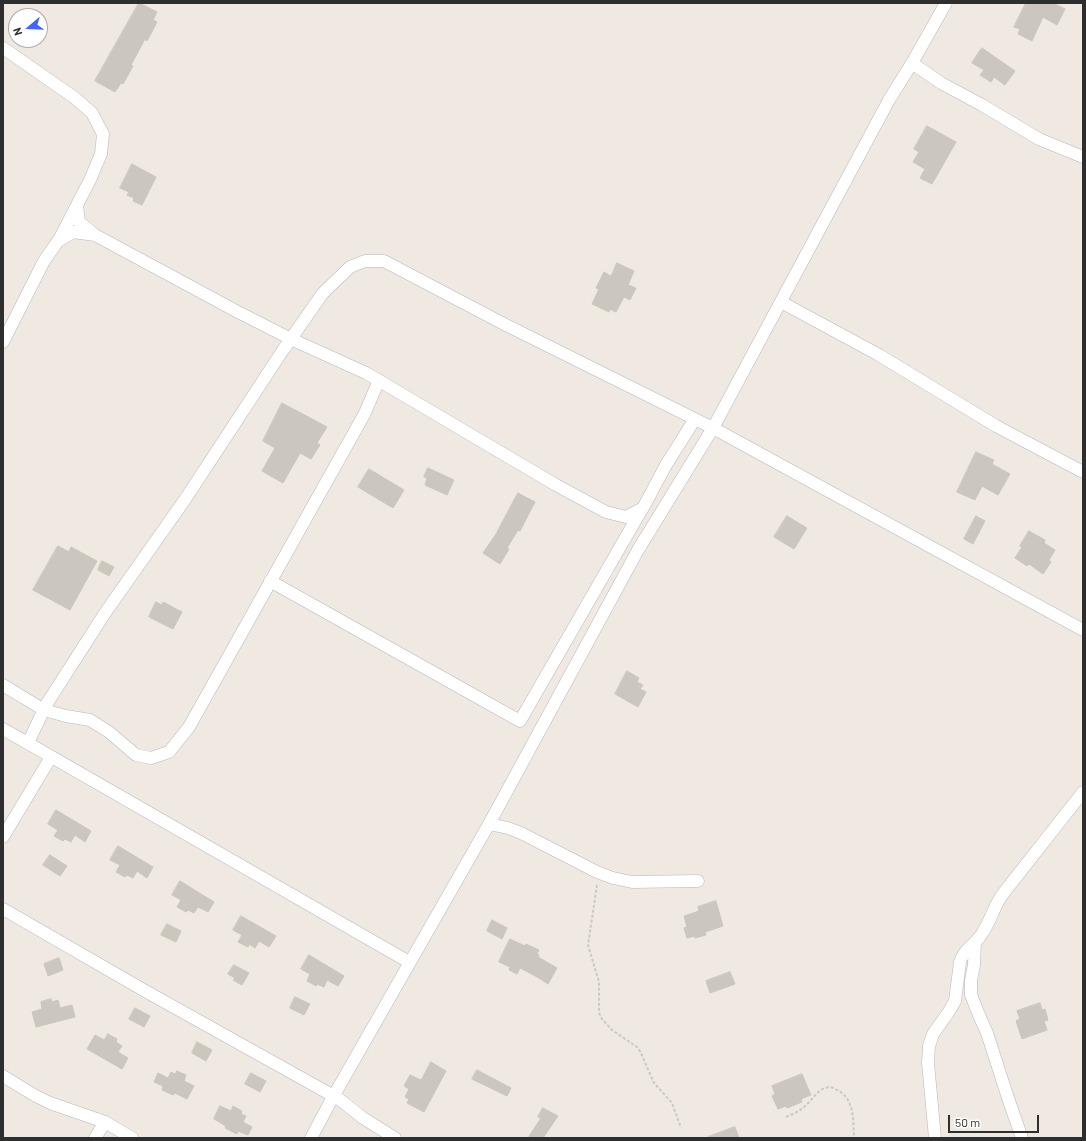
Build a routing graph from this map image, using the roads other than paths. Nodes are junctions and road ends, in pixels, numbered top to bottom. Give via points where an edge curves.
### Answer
1 (946, 3) edge
2 (3, 48) edge
3 (912, 63) junction
4 (1083, 157) edge
5 (77, 205) junction
6 (95, 235) junction
7 (58, 241) junction
8 (781, 302) junction
9 (291, 339) junction
10 (3, 342) edge
11 (379, 380) junction
12 (695, 419) junction
13 (713, 428) junction
14 (1083, 472) edge
15 (643, 508) junction
16 (270, 581) junction
17 (1083, 630) edge
18 (3, 685) edge
19 (44, 710) junction
20 (3, 729) edge
21 (28, 743) junction
22 (51, 756) junction
23 (1083, 792) edge
24 (489, 824) junction
25 (3, 837) edge
26 (698, 881) dead end
27 (3, 909) edge
28 (975, 942) junction
29 (409, 962) junction
30 (3, 1076) edge
31 (333, 1097) junction
32 (105, 1122) junction
33 (95, 1138) edge
34 (132, 1138) edge
35 (311, 1138) edge
36 (395, 1138) edge
37 (935, 1138) edge
38 (1022, 1138) edge

1 - 3 street
2 - 5 street via 76,98 92,112 103,134 101,154
3 - 4 street via 1039,140
3 - 8 street via 889,100
5 - 6 street via 80,222
5 - 7 street
6 - 7 street via 73,232
6 - 9 street
7 - 10 street via 44,261
8 - 13 street
8 - 14 street via 878,355 996,426
9 - 11 street
9 - 12 street via 323,293 350,267 365,261 384,261
9 - 19 street via 186,498 105,613
11 - 15 street via 606,512 626,517
11 - 16 street via 365,413
12 - 13 street
12 - 15 street
13 - 17 street
13 - 24 street via 638,550
15 - 16 street via 520,721
16 - 19 street via 189,726 169,752 151,758 136,755 90,720
18 - 19 street
19 - 21 street
20 - 21 street
21 - 22 street
22 - 25 street
22 - 29 street
23 - 28 street via 996,903 985,930
24 - 26 street via 521,833 613,878 632,882
24 - 29 street
27 - 31 street
28 - 37 street via 966,950 960,962 955,1001 931,1040 928,1062
28 - 38 street via 972,995
29 - 31 street
30 - 32 street via 50,1103
31 - 35 street
31 - 36 street
32 - 33 street
32 - 34 street

